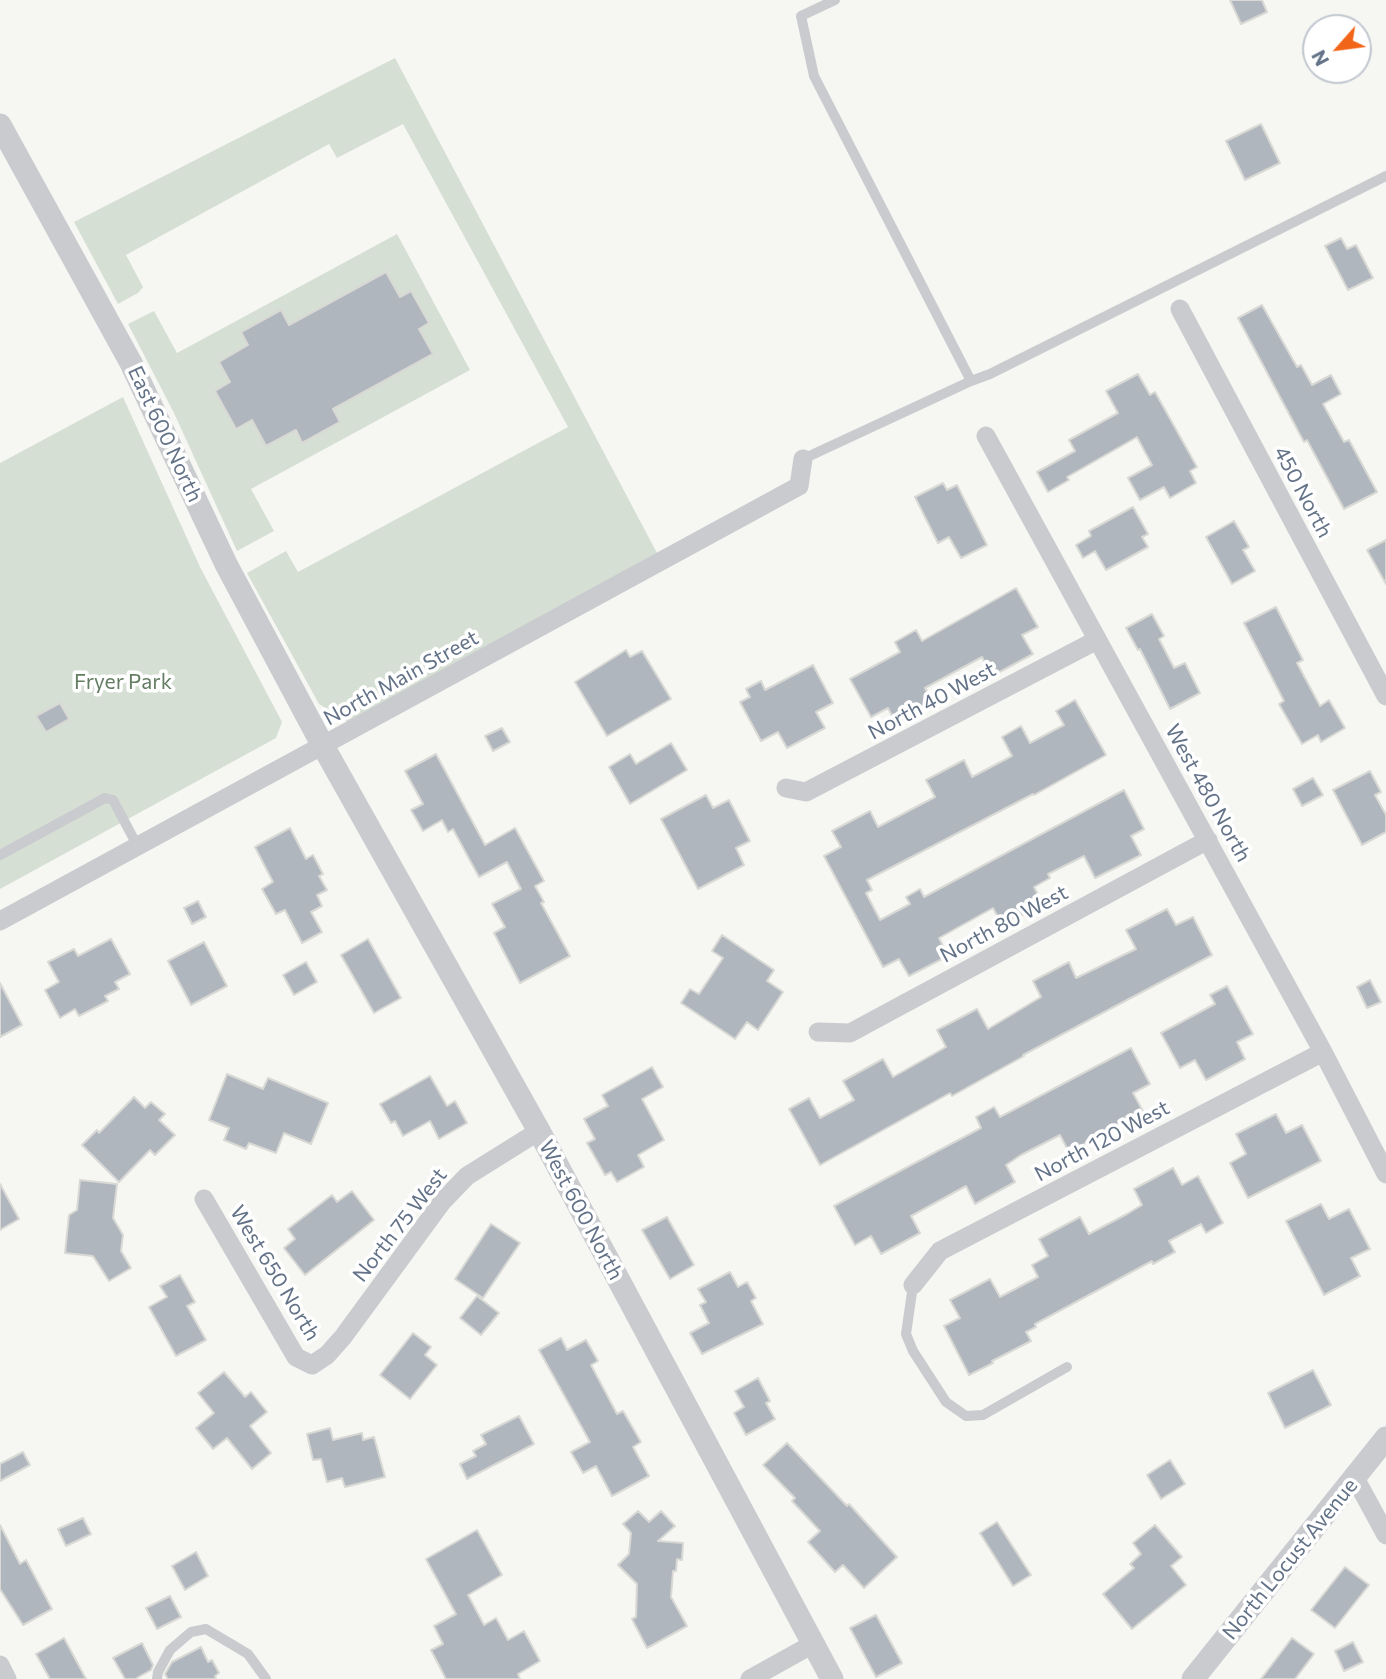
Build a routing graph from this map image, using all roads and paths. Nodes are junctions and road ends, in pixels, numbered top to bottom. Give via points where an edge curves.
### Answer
1 (835, 0) edge
2 (0, 125) edge
3 (1386, 176) edge
4 (1180, 309) dead end
5 (971, 381) junction
6 (986, 436) dead end
7 (803, 459) joint
8 (1097, 640) junction
9 (1386, 696) edge
10 (323, 746) junction
11 (786, 788) dead end
12 (1208, 840) junction
13 (138, 847) junction
14 (0, 855) edge
15 (2, 915) edge
16 (818, 1032) dead end
17 (1323, 1052) junction
18 (539, 1131) junction
19 (1386, 1174) edge
20 (204, 1199) dead end
21 (913, 1285) joint
22 (312, 1365) joint
23 (1067, 1367) dead end
24 (1386, 1438) edge
25 (1355, 1478) junction
26 (1386, 1535) edge
27 (813, 1644) junction
28 (0, 1665) edge
29 (7, 1679) edge
30 (157, 1679) edge
31 (266, 1679) edge
32 (750, 1679) edge
33 (832, 1679) edge
34 (1193, 1679) edge

1 - 5 lane via 801,16 814,76
2 - 10 street, East 600 North via 131,363 226,564
3 - 5 lane
4 - 9 street, 450 North
5 - 7 lane
6 - 8 street, West 480 North
7 - 10 street, North Main Street via 799,486
8 - 11 street, North 40 West via 806,792
8 - 12 street, West 480 North
10 - 13 street, North Main Street
10 - 18 street, West 600 North
12 - 16 street, North 80 West via 850,1033
12 - 17 street, West 480 North
13 - 14 lane via 113,800 105,798
13 - 15 street, North Main Street
17 - 19 street, West 480 North
17 - 21 street, North 120 West via 940,1251
18 - 22 street, North 75 West via 467,1176 442,1202 343,1337
18 - 27 street, West 600 North
20 - 22 street, West 650 North via 296,1357
21 - 23 lane via 906,1334 946,1402 965,1416 983,1415
24 - 25 street, North Locust Avenue
25 - 26 street
25 - 34 street, North Locust Avenue
27 - 32 street
27 - 33 street, West 600 North
28 - 29 street
30 - 31 lane via 170,1650 191,1632 205,1629 248,1654

